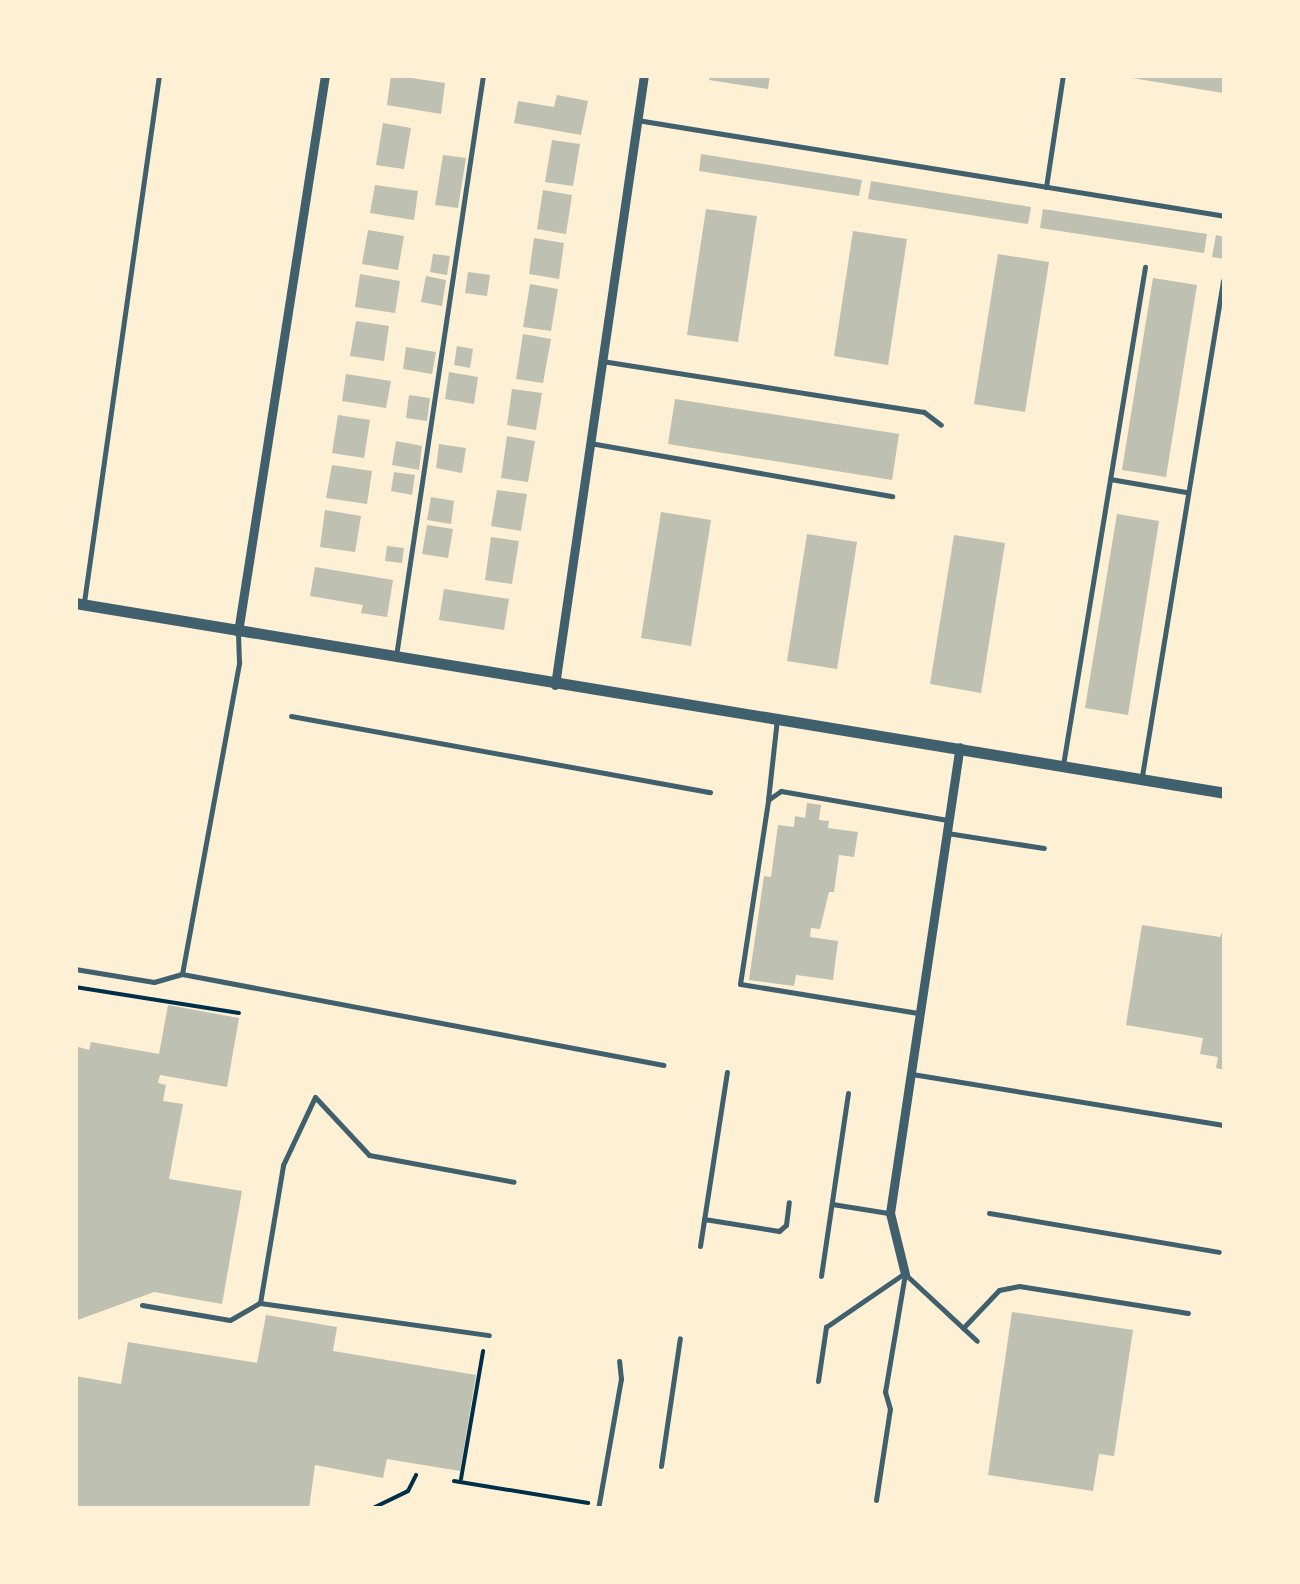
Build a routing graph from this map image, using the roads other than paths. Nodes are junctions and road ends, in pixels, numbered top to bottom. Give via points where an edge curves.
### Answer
1 (159, 75) edge
2 (325, 75) edge
3 (483, 75) edge
4 (644, 75) edge
5 (1064, 75) edge
6 (637, 120) junction
7 (1046, 187) junction
8 (1225, 216) edge
9 (1145, 268) dead end
10 (1223, 280) edge
11 (602, 361) junction
12 (941, 424) dead end
13 (590, 444) junction
14 (1110, 479) junction
15 (1188, 492) junction
16 (892, 496) dead end
17 (79, 604) edge
18 (238, 632) junction
19 (396, 658) junction
20 (555, 685) junction
21 (291, 716) dead end
22 (778, 719) junction
23 (960, 746) junction
24 (1064, 765) junction
25 (1142, 779) junction
26 (710, 792) dead end
27 (1225, 793) edge
28 (768, 800) junction
29 (949, 820) junction
30 (947, 833) junction
31 (1044, 848) dead end
32 (75, 969) edge
33 (182, 974) junction
34 (918, 1013) junction
35 (663, 1065) dead end
36 (726, 1072) dead end
37 (909, 1073) junction
38 (848, 1093) dead end
39 (1225, 1125) edge
40 (514, 1182) dead end
41 (789, 1202) dead end
42 (832, 1204) junction
43 (890, 1213) junction
44 (989, 1213) dead end
45 (704, 1219) junction
46 (700, 1246) dead end
47 (1219, 1252) dead end
48 (905, 1274) junction
49 (822, 1276) dead end
50 (260, 1303) junction
51 (142, 1304) dead end
52 (1188, 1313) dead end
53 (963, 1328) junction
54 (489, 1336) dead end
55 (680, 1338) dead end
56 (977, 1341) dead end
57 (619, 1361) dead end
58 (818, 1381) dead end
59 (660, 1466) dead end
60 (876, 1500) dead end
61 (420, 1509) edge
62 (468, 1509) edge
63 (598, 1509) edge
64 (1120, 1509) edge
65 (1149, 1509) edge

1 - 17 lane
2 - 18 street
3 - 19 lane
4 - 6 street
5 - 7 lane
6 - 7 lane
6 - 11 street
7 - 8 lane
9 - 14 lane
10 - 15 lane
11 - 12 lane via 924,412
11 - 13 street
13 - 16 lane
13 - 20 street
14 - 15 lane
14 - 24 lane
15 - 25 lane
17 - 18 street
18 - 19 street
18 - 33 lane via 239,662
19 - 20 street
20 - 22 street
21 - 26 lane
22 - 23 street
22 - 28 lane
23 - 24 street
23 - 29 street
24 - 25 street
25 - 27 street
28 - 29 lane via 781,791
28 - 34 lane via 740,984
29 - 30 street
30 - 31 lane
30 - 34 street
32 - 33 lane via 154,982
33 - 35 lane
34 - 37 street
36 - 45 lane
37 - 39 lane
37 - 43 street
38 - 42 lane
40 - 50 lane via 369,1156 315,1097 282,1165
41 - 45 lane via 779,1232
42 - 43 lane
42 - 49 lane
43 - 48 street
44 - 47 lane
45 - 46 lane
48 - 53 lane
48 - 58 lane via 826,1327
48 - 60 lane
50 - 51 lane via 230,1320
50 - 54 lane
52 - 53 lane via 1019,1286 999,1290
53 - 56 lane
55 - 59 lane
57 - 63 lane via 622,1379
61 - 62 lane
64 - 65 lane

